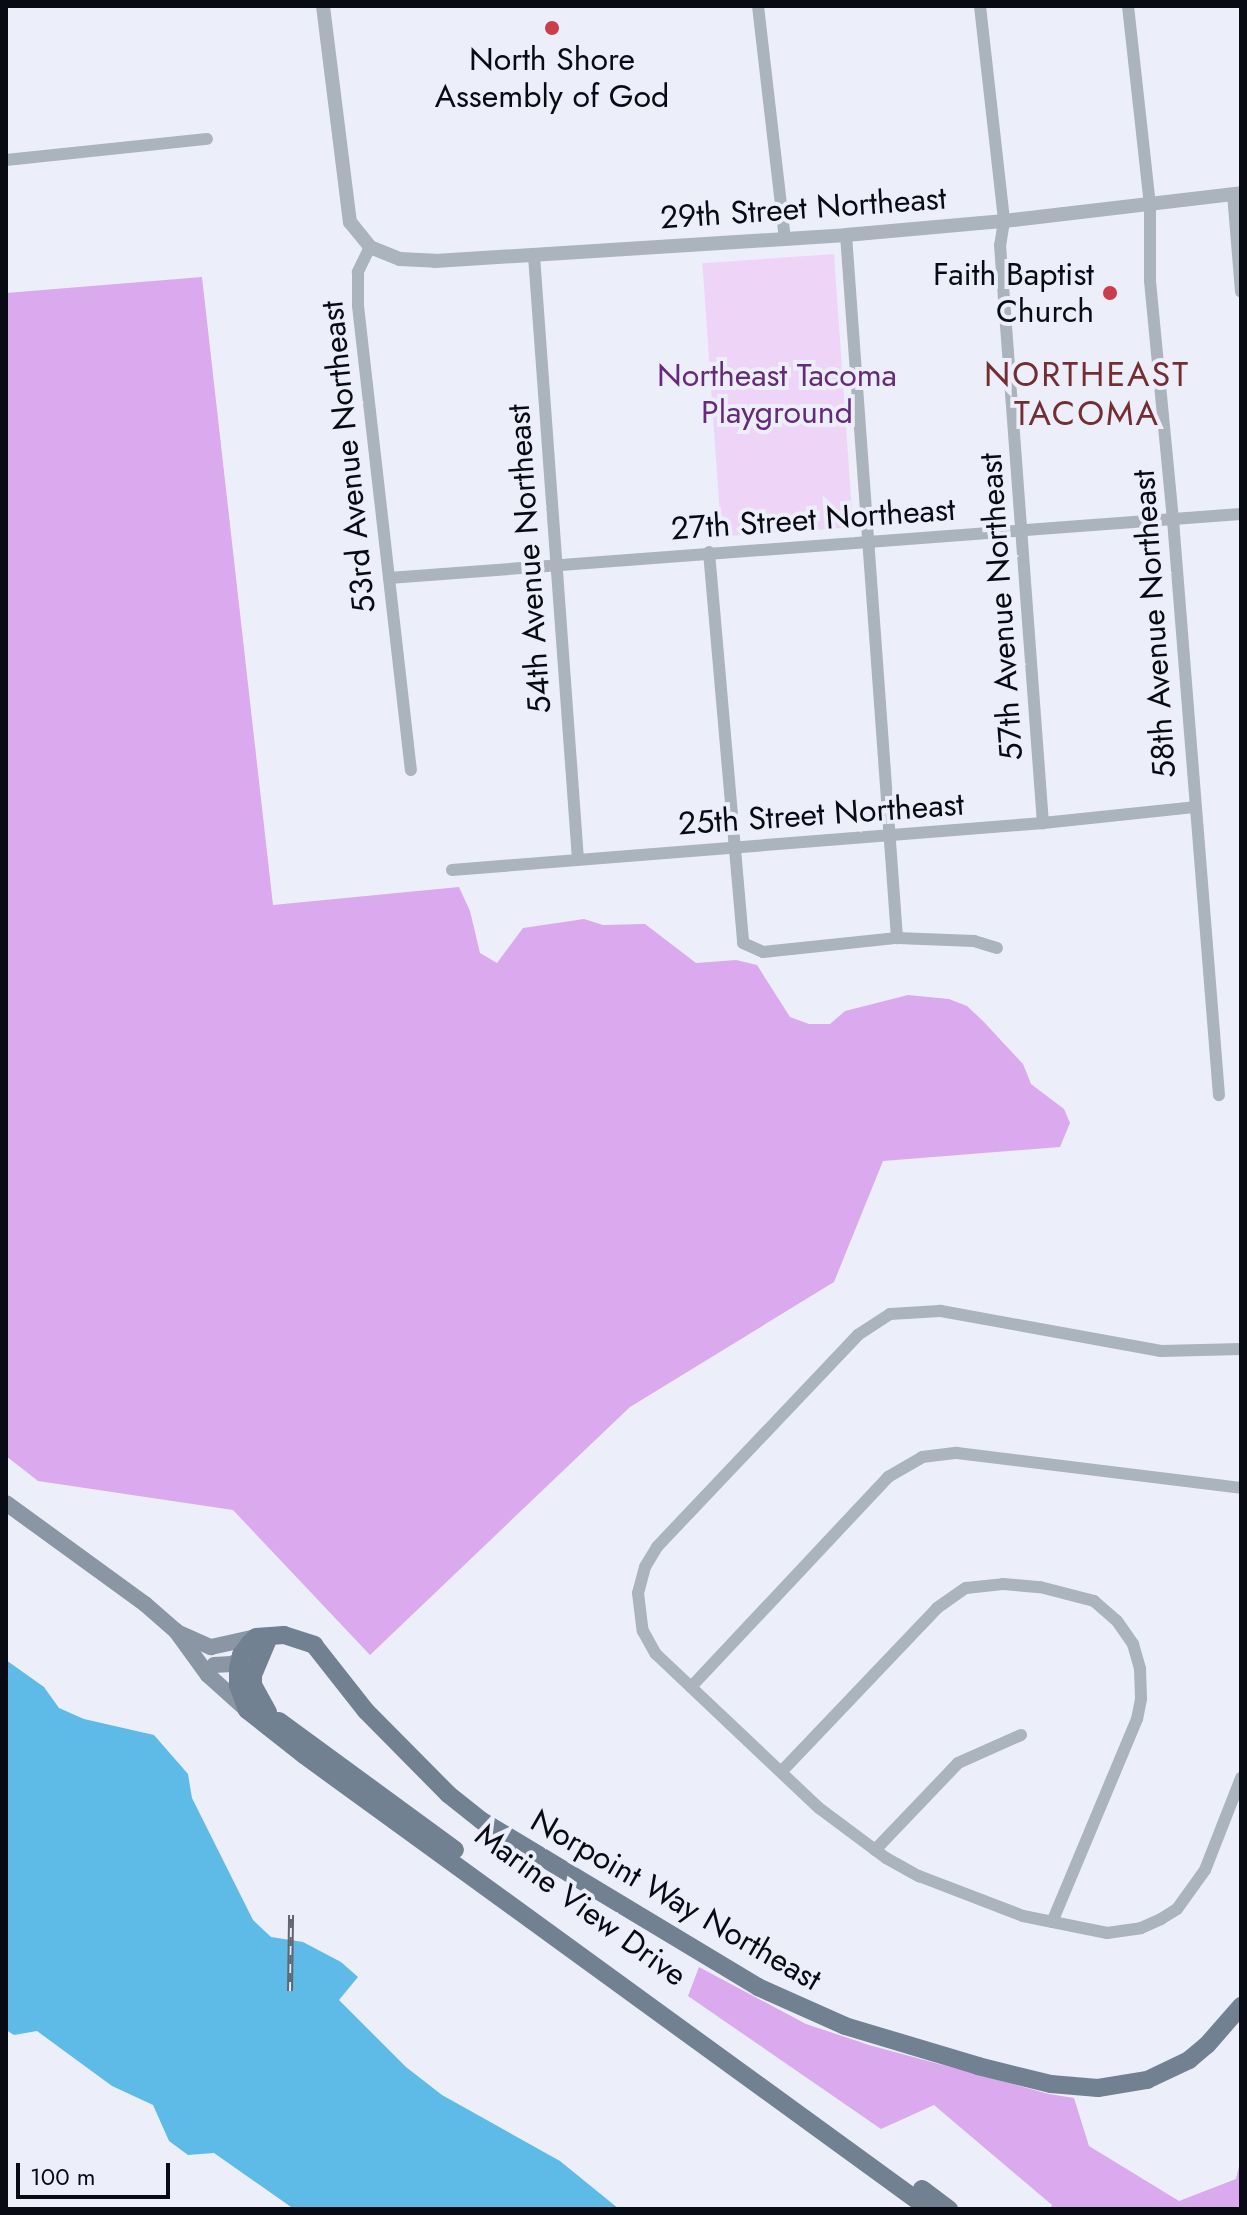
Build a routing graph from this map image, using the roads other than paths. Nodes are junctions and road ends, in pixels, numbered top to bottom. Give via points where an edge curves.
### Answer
1 (323, 6) edge
2 (758, 6) edge
3 (980, 6) edge
4 (1128, 6) edge
5 (207, 139) dead end
6 (6, 160) edge
7 (1237, 194) edge
8 (1150, 205) junction
9 (1004, 221) junction
10 (846, 235) junction
11 (785, 239) junction
12 (370, 247) junction
13 (534, 256) junction
14 (1241, 292) edge
15 (1241, 514) edge
16 (1173, 520) junction
17 (1021, 530) junction
18 (866, 541) junction
19 (709, 552) junction
20 (555, 566) junction
21 (389, 578) junction
22 (411, 770) dead end
23 (1194, 807) junction
24 (1043, 823) junction
25 (889, 833) junction
26 (732, 845) junction
27 (578, 859) junction
28 (452, 870) dead end
29 (897, 938) junction
30 (997, 948) dead end
31 (1219, 1095) dead end
32 (1241, 1349) edge
33 (1241, 1488) edge
34 (6, 1503) edge
35 (180, 1638) junction
36 (262, 1641) junction
37 (238, 1662) junction
38 (214, 1665) junction
39 (691, 1687) junction
40 (244, 1701) junction
41 (268, 1712) junction
42 (1021, 1735) dead end
43 (782, 1771) junction
44 (1241, 1778) edge
45 (875, 1850) junction
46 (1052, 1922) junction
47 (1241, 2006) edge
48 (929, 2209) edge
49 (949, 2209) edge

1 - 12 street via 350,222
2 - 11 street
3 - 9 street, 57th Avenue Northeast
4 - 8 street, 58th Avenue Northeast
5 - 6 street
7 - 8 street, 29th Street Northeast
7 - 14 street
8 - 9 street, 29th Street Northeast
8 - 16 street, 58th Avenue Northeast via 1150,281
9 - 10 street, 29th Street Northeast
9 - 17 street, 57th Avenue Northeast via 1000,245
10 - 11 street, 29th Street Northeast
10 - 18 street
11 - 13 street, 29th Street Northeast
12 - 13 street, 29th Street Northeast via 390,257 424,261
12 - 21 street, 53rd Avenue Northeast via 357,288
13 - 20 street, 54th Avenue Northeast
15 - 16 street, 27th Street Northeast
16 - 17 street, 27th Street Northeast
16 - 23 street, 58th Avenue Northeast
17 - 18 street, 27th Street Northeast
17 - 24 street, 57th Avenue Northeast
18 - 19 street, 27th Street Northeast
18 - 25 street
19 - 20 street, 27th Street Northeast
19 - 26 street
20 - 21 street, 27th Street Northeast
20 - 27 street, 54th Avenue Northeast
21 - 22 street, 53rd Avenue Northeast
23 - 24 street, 25th Street Northeast
23 - 31 street, 58th Avenue Northeast
24 - 25 street, 25th Street Northeast
25 - 26 street, 25th Street Northeast
25 - 29 street
26 - 27 street, 25th Street Northeast
26 - 29 street via 743,943 763,952
27 - 28 street, 25th Street Northeast
29 - 30 street via 974,941
32 - 39 street via 1161,1351 940,1311 903,1311 877,1320 657,1547 645,1567 638,1593 643,1631 656,1654
33 - 39 street via 957,1453 922,1457 888,1477
34 - 35 main road, Marine View Drive via 145,1604
35 - 36 main road via 211,1647
35 - 38 main road, Marine View Drive
35 - 40 main road, Marine View Drive via 208,1675
36 - 37 main road
36 - 41 main road via 253,1685
36 - 47 main road, Norpoint Way Northeast via 293,1635 314,1645 366,1711 482,1821 758,1987 845,2026 1051,2084 1098,2088 1147,2080 1189,2060
37 - 38 main road
37 - 40 main road
38 - 40 main road, Marine View Drive
39 - 43 street
40 - 41 main road, Marine View Drive
40 - 48 main road, Marine View Drive via 304,1755
41 - 49 main road, Marine View Drive
42 - 45 street via 958,1763
43 - 45 street via 819,1808
43 - 46 street via 937,1608 966,1588 1040,1587 1094,1601 1133,1644 1141,1699
44 - 46 street via 1205,1870 1177,1909 1123,1932
45 - 46 street via 952,1892

